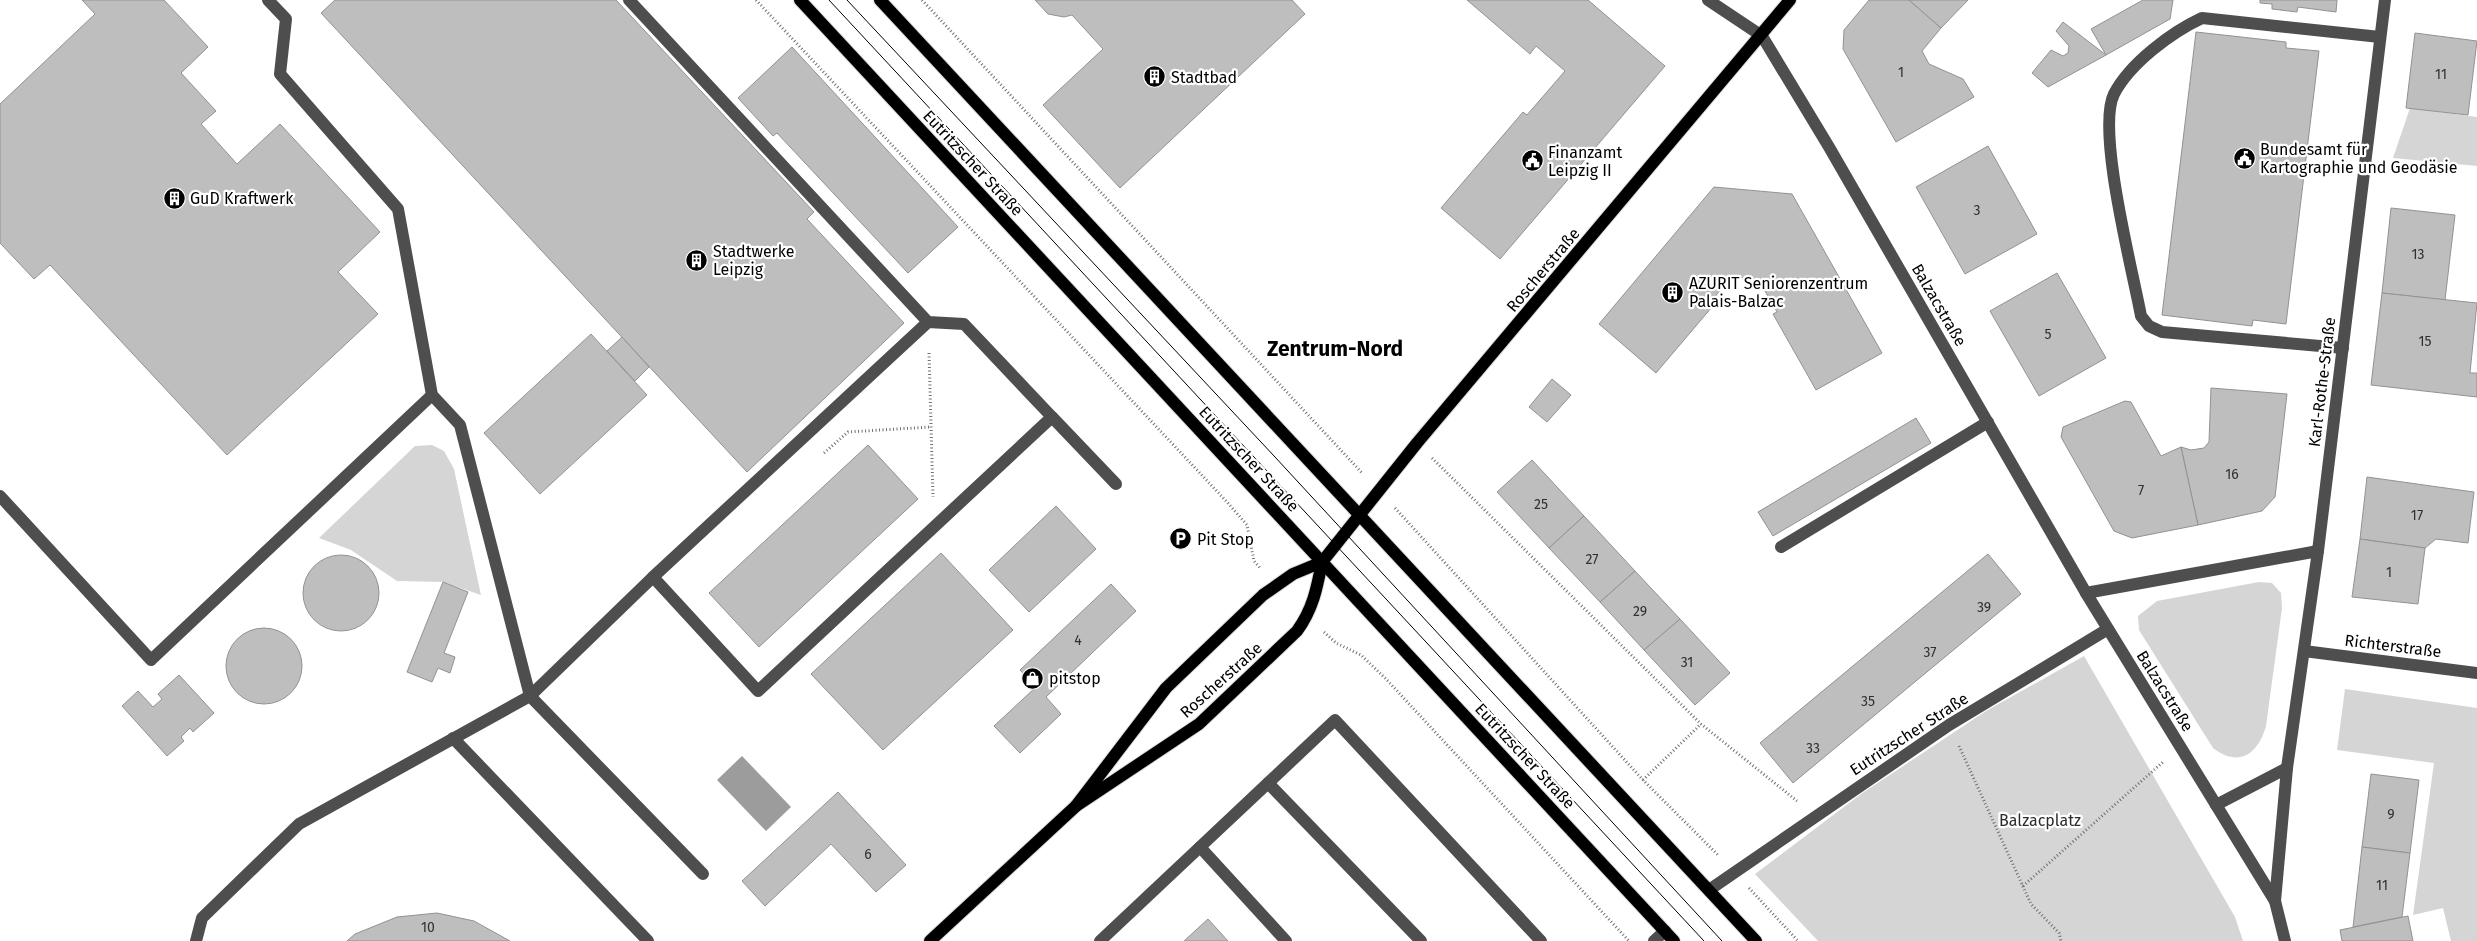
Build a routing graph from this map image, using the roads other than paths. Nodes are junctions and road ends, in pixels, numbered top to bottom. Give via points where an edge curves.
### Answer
1 (268, 0) edge
2 (629, 0) edge
3 (800, 0) edge
4 (880, 0) edge
5 (1708, 0) edge
6 (1790, 0) edge
7 (2385, 0) edge
8 (1762, 36) junction
9 (2380, 37) junction
10 (928, 322) junction
11 (2342, 348) junction
12 (432, 395) junction
13 (1052, 417) junction
14 (1988, 422) junction
15 (1116, 484) dead end
16 (0, 496) edge
17 (1359, 516) junction
18 (1781, 547) dead end
19 (2318, 551) junction
20 (1322, 562) junction
21 (653, 577) junction
22 (2086, 593) junction
23 (2108, 629) junction
24 (2304, 651) junction
25 (2477, 673) edge
26 (530, 696) junction
27 (453, 738) junction
28 (2288, 768) junction
29 (1268, 783) junction
30 (2216, 805) junction
31 (1076, 806) junction
32 (1200, 847) junction
33 (703, 874) dead end
34 (1709, 890) junction
35 (2275, 901) junction
36 (1665, 931) junction
37 (196, 941) edge
38 (648, 941) edge
39 (930, 941) edge
40 (1100, 941) edge
41 (1286, 941) edge
42 (1421, 941) edge
43 (1541, 941) edge
44 (1654, 941) edge
45 (1674, 941) edge
46 (1756, 941) edge
47 (2285, 941) edge

1 - 12 street via 286,19 280,74 398,209
2 - 10 street
3 - 20 main road, Eutritzscher Straße
4 - 17 main road
5 - 8 street
6 - 8 main road, Roscherstraße
7 - 9 street, Karl-Rothe-Straße
8 - 14 street, Balzacstraße via 1830,147
8 - 17 main road, Roscherstraße via 1417,443
9 - 11 street, Karl-Rothe-Straße
9 - 11 street via 2202,18 2183,27 2138,63 2114,95 2108,121 2120,207 2141,316 2149,326 2162,332
10 - 13 street via 964,324
10 - 21 street
11 - 19 street, Karl-Rothe-Straße
12 - 16 street via 151,660
12 - 26 street via 460,425
13 - 15 street
13 - 21 street via 758,691
14 - 18 street
14 - 22 street, Balzacstraße
17 - 20 main road, Roscherstraße
17 - 34 main road
19 - 22 street
19 - 24 street, Karl-Rothe-Straße
20 - 31 main road, Roscherstraße via 1277,584 1166,688
20 - 31 main road, Roscherstraße via 1315,599 1297,631 1199,724
20 - 36 main road, Eutritzscher Straße
21 - 26 street
22 - 23 street, Balzacstraße
23 - 30 street, Balzacstraße
23 - 34 street, Eutritzscher Straße via 1949,725
24 - 25 street, Richterstraße
24 - 28 street, Karl-Rothe-Straße
26 - 27 street
26 - 33 street
27 - 37 street via 299,824 202,918
27 - 38 street
28 - 30 street
28 - 35 street, Balzacstraße
29 - 32 street
29 - 42 street
29 - 43 street via 1335,720
30 - 35 street, Balzacstraße
31 - 39 main road, Roscherstraße
32 - 40 street
32 - 41 street
34 - 46 main road
35 - 47 street, Balzacstraße
36 - 44 street
36 - 45 main road, Eutritzscher Straße

